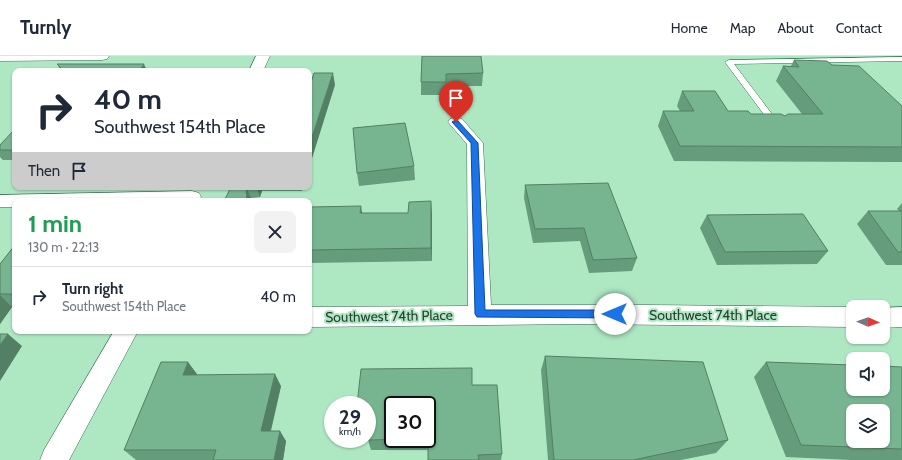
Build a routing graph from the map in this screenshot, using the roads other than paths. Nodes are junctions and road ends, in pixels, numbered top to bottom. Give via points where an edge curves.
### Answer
1 (102, 56) edge
2 (263, 56) edge
3 (0, 57) edge
4 (902, 59) edge
5 (842, 60) junction
6 (257, 68) edge
7 (852, 69) edge
8 (456, 122) dead end
9 (777, 126) edge
10 (193, 195) edge
11 (96, 198) edge
12 (0, 201) edge
13 (12, 201) edge
14 (480, 314) junction
15 (312, 317) edge
16 (846, 317) edge
17 (890, 318) edge
18 (902, 318) edge
19 (124, 334) edge
20 (54, 460) edge

1 - 3 street
2 - 6 street
4 - 5 lane
5 - 7 lane
5 - 9 lane via 730,62
8 - 14 street via 475,143
10 - 11 street
12 - 13 street
14 - 15 street, Southwest 74th Place
14 - 16 street, Southwest 74th Place
17 - 18 street
19 - 20 street

